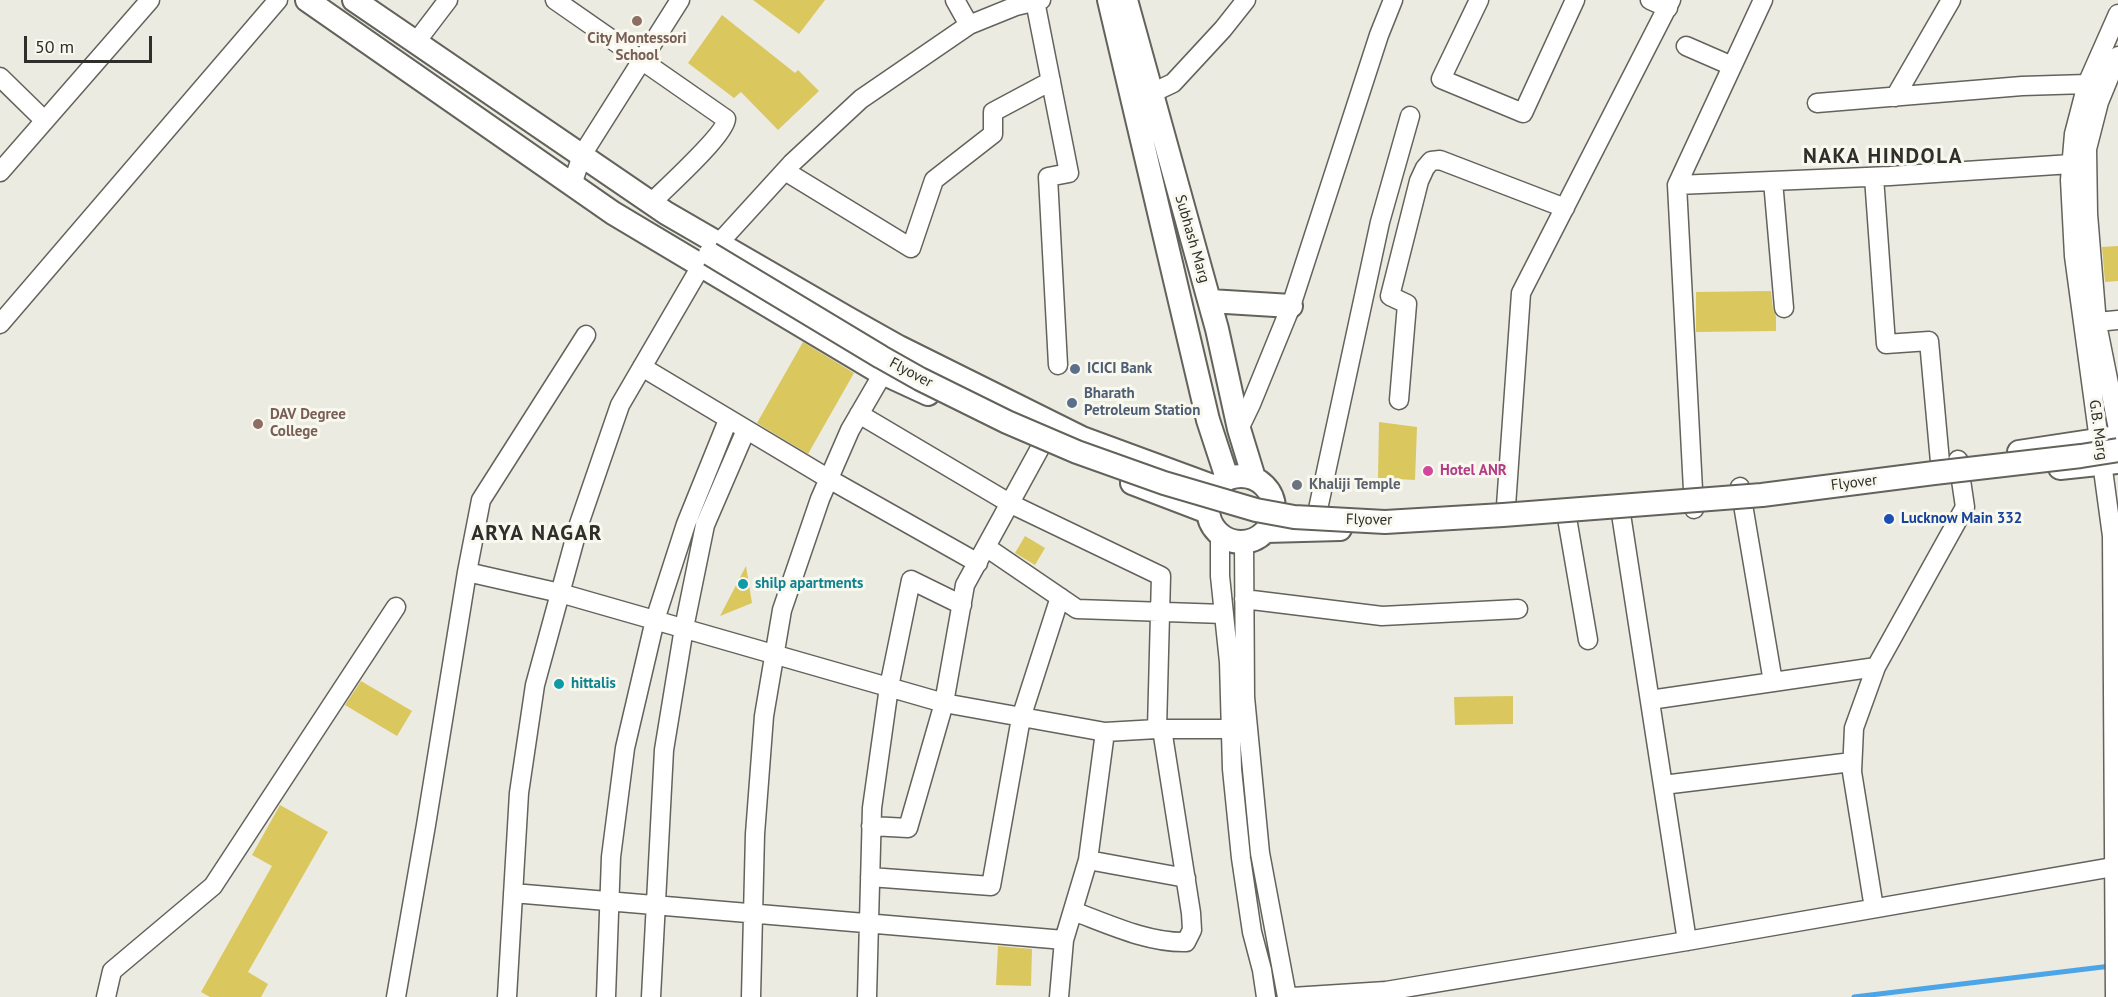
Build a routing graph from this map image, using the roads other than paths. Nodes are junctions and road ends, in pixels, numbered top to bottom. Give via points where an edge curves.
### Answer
1 (150, 0) edge
2 (278, 0) edge
3 (307, 0) edge
4 (354, 0) edge
5 (448, 0) edge
6 (555, 0) edge
7 (680, 0) edge
8 (955, 0) edge
9 (1109, 0) edge
10 (1126, 0) edge
11 (1246, 0) edge
12 (1393, 0) edge
13 (1479, 0) edge
14 (1575, 0) edge
15 (1650, 0) edge
16 (1763, 0) edge
17 (1951, 0) edge
18 (1038, 1) edge
19 (1670, 4) edge
20 (2118, 14) edge
21 (969, 25) junction
22 (416, 42) junction
23 (1686, 46) dead end
24 (2118, 56) edge
25 (642, 59) junction
26 (1732, 66) junction
27 (0, 77) edge
28 (1051, 81) junction
29 (2087, 84) junction
30 (2104, 90) junction
31 (1152, 93) junction
32 (1895, 97) junction
33 (1817, 103) dead end
34 (1410, 116) dead end
35 (44, 120) junction
36 (582, 155) junction
37 (2072, 164) junction
38 (785, 171) junction
39 (0, 172) edge
40 (1874, 177) junction
41 (1773, 181) junction
42 (1677, 184) junction
43 (572, 185) junction
44 (655, 206) junction
45 (1565, 208) junction
46 (641, 230) junction
47 (683, 237) junction
48 (710, 254) junction
49 (1210, 301) junction
50 (1291, 306) junction
51 (1784, 308) dead end
52 (2118, 320) edge
53 (2097, 322) junction
54 (0, 324) edge
55 (586, 335) dead end
56 (899, 347) junction
57 (1058, 365) dead end
58 (642, 367) junction
59 (883, 373) junction
60 (1399, 400) dead end
61 (859, 414) junction
62 (728, 420) junction
63 (1054, 424) junction
64 (1239, 429) junction
65 (746, 430) junction
66 (1042, 446) junction
67 (2112, 447) edge
68 (1953, 466) junction
69 (1254, 478) junction
70 (829, 479) junction
71 (1221, 483) junction
72 (1742, 496) junction
73 (1693, 500) junction
74 (1011, 504) junction
75 (1274, 504) junction
76 (1506, 506) junction
77 (1318, 509) junction
78 (1208, 512) junction
79 (1621, 514) junction
80 (1567, 518) junction
81 (1266, 531) junction
82 (1220, 535) junction
83 (1244, 542) junction
84 (986, 547) junction
85 (978, 563) junction
86 (467, 572) junction
87 (560, 593) junction
88 (1060, 597) junction
89 (1244, 599) junction
90 (962, 605) junction
91 (396, 607) dead end
92 (1518, 609) dead end
93 (1160, 612) junction
94 (1224, 614) junction
95 (655, 620) junction
96 (684, 628) junction
97 (1588, 640) dead end
98 (2115, 650) edge
99 (775, 654) junction
100 (1876, 667) junction
101 (1773, 682) junction
102 (889, 687) junction
103 (1650, 700) junction
104 (944, 703) junction
105 (1021, 718) junction
106 (1159, 729) junction
107 (1231, 729) junction
108 (1105, 732) junction
109 (1852, 762) junction
110 (1663, 785) junction
111 (871, 825) junction
112 (1088, 860) junction
113 (2116, 866) edge
114 (870, 877) junction
115 (1186, 878) junction
116 (513, 893) junction
117 (609, 900) junction
118 (656, 904) junction
119 (1874, 908) junction
120 (1073, 911) junction
121 (753, 913) junction
122 (869, 923) junction
123 (1064, 940) junction
124 (1687, 941) junction
125 (2115, 996) edge
126 (106, 997) edge
127 (396, 997) edge
128 (507, 997) edge
129 (606, 997) edge
130 (651, 997) edge
131 (751, 997) edge
132 (867, 997) edge
133 (1059, 997) edge
134 (1266, 997) edge
135 (1290, 997) edge

1 - 35 street
2 - 54 street
3 - 43 main road
4 - 22 main road
5 - 22 street
6 - 25 street
7 - 25 street
8 - 21 street
9 - 71 main road
10 - 31 main road, Subhash Marg
11 - 31 street via 1173,83
12 - 50 street
13 - 14 street via 1441,79 1523,113
15 - 19 street
16 - 26 street
17 - 32 street
18 - 21 street
18 - 28 street
19 - 45 street
20 - 29 street, G.B. Marg
21 - 38 street via 861,99
22 - 36 main road
23 - 26 street
24 - 30 street
25 - 36 street
25 - 44 street via 726,122
26 - 42 street
27 - 35 street
28 - 38 street via 993,112 993,134 934,180 911,248
28 - 57 street via 1069,173 1048,177
29 - 30 street
29 - 32 street
29 - 37 street, G.B. Marg via 2074,134
30 - 53 street via 2087,149
31 - 49 main road, Subhash Marg
32 - 33 street
34 - 77 street via 1380,222
35 - 39 street
36 - 43 street
36 - 44 main road
37 - 40 street
37 - 67 street, G.B. Marg via 2074,256
38 - 48 street
40 - 41 street
40 - 68 street via 1886,344 1929,341
41 - 42 street
41 - 51 street
42 - 73 street
43 - 46 main road
44 - 47 main road, Flyover
44 - 48 main road
45 - 60 street via 1440,160 1431,161 1419,181 1390,297 1407,303
45 - 76 street via 1521,292
46 - 47 main road, Flyover
46 - 48 main road
47 - 48 main road, Flyover
48 - 56 main road
48 - 58 street
48 - 59 main road
48 - 67 main road, Flyover, bridge via 910,374 1007,422 1164,483 1294,517 1385,522 1762,495 2081,456
49 - 50 main road
49 - 64 main road, Subhash Marg
50 - 64 street
52 - 53 street
53 - 67 street
55 - 86 street via 481,500
56 - 59 street
56 - 63 main road
58 - 62 street
58 - 87 street via 620,405
59 - 61 street
59 - 66 main road
61 - 70 street
61 - 74 street
62 - 65 street
62 - 95 street via 686,524
63 - 66 street
63 - 71 main road via 1082,438
64 - 69 main road, Subhash Marg
65 - 70 street
65 - 96 street via 705,525
66 - 74 street
66 - 78 main road
67 - 68 main road via 2044,449
67 - 98 street, G.B. Marg
68 - 72 main road
68 - 100 street via 1965,507
69 - 71 main road via 1246,476
69 - 75 main road via 1271,493
70 - 85 street
70 - 99 street via 782,610
71 - 78 main road via 1210,495
72 - 73 main road
72 - 101 street
73 - 76 main road
73 - 79 main road
74 - 84 street
74 - 93 street via 1161,576
75 - 77 main road
75 - 81 main road
76 - 77 main road via 1396,513
78 - 82 main road
79 - 80 main road
79 - 103 street
80 - 81 main road via 1401,530
80 - 97 street
81 - 83 main road
82 - 83 main road
82 - 94 street
83 - 89 street
84 - 85 street
84 - 88 street
85 - 90 street via 965,585
86 - 87 street
86 - 127 street
87 - 95 street
87 - 116 street via 535,685 519,793
88 - 93 street via 1077,609
88 - 105 street
89 - 92 street via 1382,616
89 - 135 street via 1245,697 1260,852
90 - 102 street via 911,580
90 - 104 street
91 - 126 street via 213,886 112,971
93 - 94 street
93 - 106 street
94 - 107 street
95 - 96 street
95 - 117 street via 625,748
96 - 99 street
96 - 118 street via 664,750
98 - 113 street, G.B. Marg
99 - 102 street
99 - 121 street via 764,716
100 - 101 street
100 - 109 street via 1854,728
101 - 103 street
102 - 104 street
102 - 111 street
103 - 110 street
104 - 105 street
104 - 111 street via 908,828
105 - 108 street
105 - 114 street via 991,886
106 - 107 street
106 - 108 street
106 - 115 street
107 - 134 street via 1241,858
108 - 112 street
109 - 110 street
109 - 119 street
110 - 124 street
111 - 114 street
112 - 115 street
112 - 120 street
113 - 119 street
113 - 125 street, G.B. Marg
114 - 122 street
115 - 120 street via 1192,930 1186,942 1147,936
116 - 117 street
116 - 128 street
117 - 118 street
117 - 129 street
118 - 121 street
118 - 130 street
119 - 124 street
120 - 123 street
121 - 122 street
121 - 131 street
122 - 123 street
122 - 132 street
123 - 133 street
124 - 135 street via 1386,991

